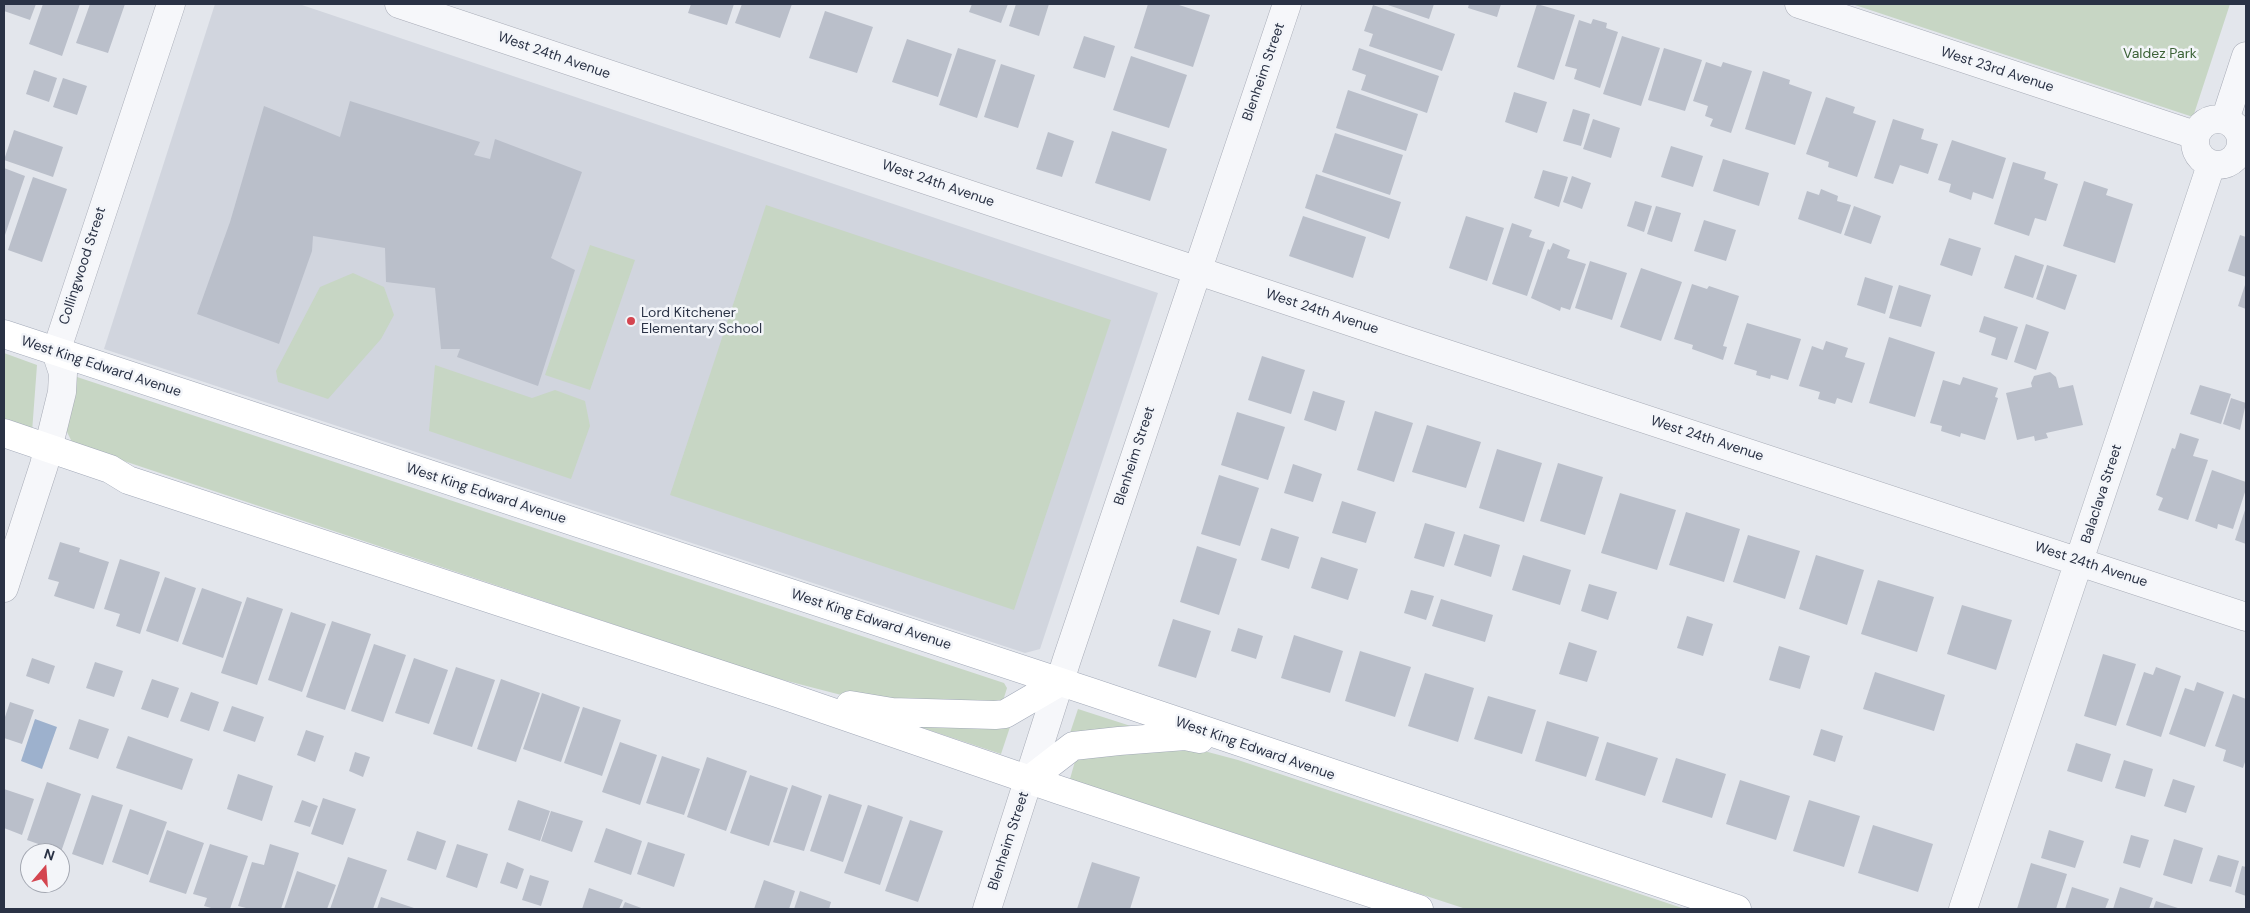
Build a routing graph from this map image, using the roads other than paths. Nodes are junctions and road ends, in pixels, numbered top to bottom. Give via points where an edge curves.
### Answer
1 (171, 4) edge
2 (399, 4) edge
3 (1287, 4) edge
4 (1799, 4) edge
5 (2246, 56) edge
6 (2225, 120) junction
7 (2195, 135) junction
8 (2243, 151) edge
9 (2210, 165) junction
10 (1196, 271) junction
11 (4, 334) edge
12 (56, 352) junction
13 (4, 433) edge
14 (49, 448) junction
15 (2079, 562) junction
16 (4, 588) edge
17 (2246, 616) edge
18 (1060, 682) junction
19 (780, 694) junction
20 (1240, 744) junction
21 (1029, 780) junction
22 (987, 909) edge
23 (1419, 909) edge
24 (1737, 909) edge
25 (1963, 909) edge

1 - 12 street, Collingwood Street
2 - 10 street, West 24th Avenue
3 - 10 street, Blenheim Street
4 - 7 street, West 23rd Avenue
5 - 6 street
6 - 7 street via 2206,121
6 - 8 street via 2239,132
7 - 9 street via 2197,154
8 - 9 street via 2228,163
9 - 15 street, Balaclava Street
10 - 15 street, West 24th Avenue
10 - 18 street, Blenheim Street
11 - 12 main road, West King Edward Avenue
12 - 14 street via 63,373 62,392
12 - 18 main road, West King Edward Avenue
13 - 14 main road
14 - 16 street
14 - 19 main road via 110,469 128,480
15 - 17 street, West 24th Avenue
15 - 25 street, Balaclava Street
18 - 19 main road via 1005,714 995,715 892,712
18 - 20 main road, West King Edward Avenue
18 - 21 street, Blenheim Street
19 - 21 main road
20 - 21 main road via 1185,736 1073,746
20 - 24 main road, West King Edward Avenue
21 - 22 street, Blenheim Street
21 - 23 main road

